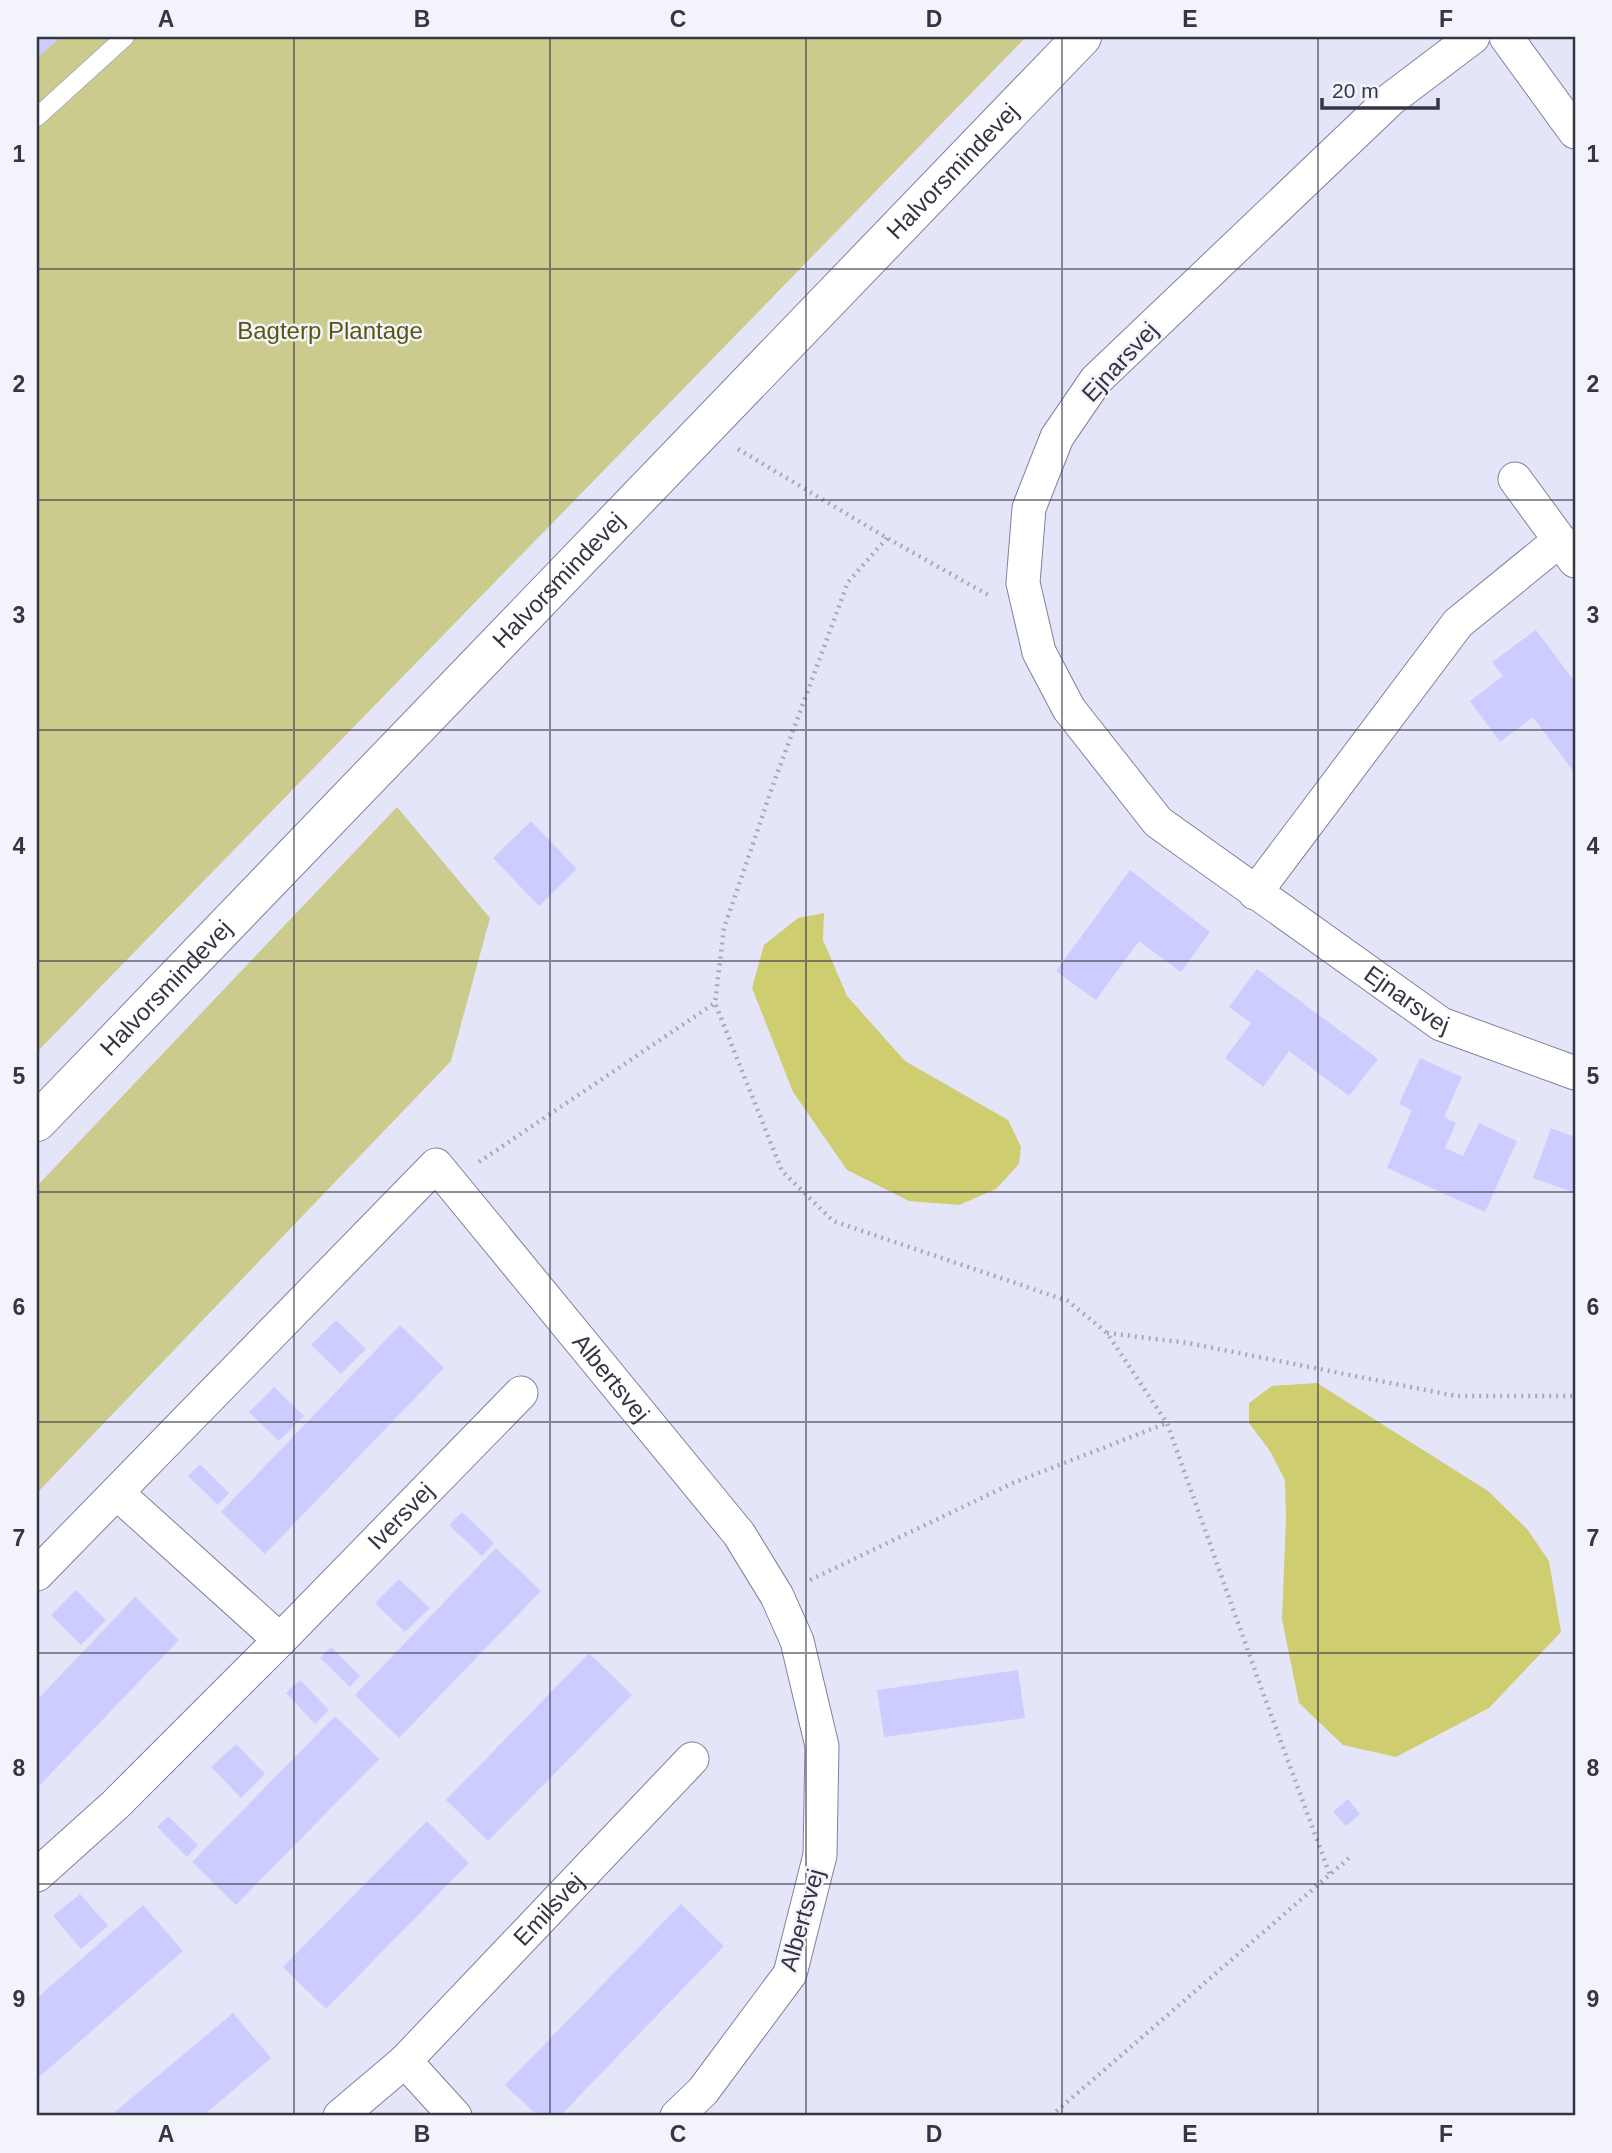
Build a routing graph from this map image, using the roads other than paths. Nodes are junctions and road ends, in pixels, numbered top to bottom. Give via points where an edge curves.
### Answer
1 (125, 37) edge
2 (1082, 37) edge
3 (1473, 37) edge
4 (1506, 37) edge
5 (37, 117) edge
6 (1575, 132) edge
7 (1515, 479) dead end
8 (1568, 550) edge
9 (1255, 893) junction
10 (1575, 1073) edge
11 (37, 1122) edge
12 (521, 1393) dead end
13 (117, 1493) junction
14 (37, 1574) edge
15 (281, 1640) junction
16 (692, 1759) dead end
17 (37, 1875) edge
18 (405, 2061) junction
19 (340, 2116) edge
20 (455, 2116) edge
21 (677, 2116) edge

1 - 5 lane
2 - 11 street, Halvorsmindevej
3 - 9 street, Ejnarsvej via 1391,99 1096,380 1057,437 1029,508 1023,583 1039,652 1069,709 1158,822
4 - 6 street
7 - 8 street
8 - 9 street via 1458,623
9 - 10 street, Ejnarsvej via 1441,1024
12 - 15 street, Iversvej
13 - 14 street
13 - 15 street
13 - 21 street, Albertsvej via 436,1165 739,1534 778,1596 797,1641 822,1746 820,1856 790,1974 703,2091
15 - 17 street, Iversvej via 115,1805
16 - 18 street, Emilsvej
18 - 19 street, Emilsvej
18 - 20 street

